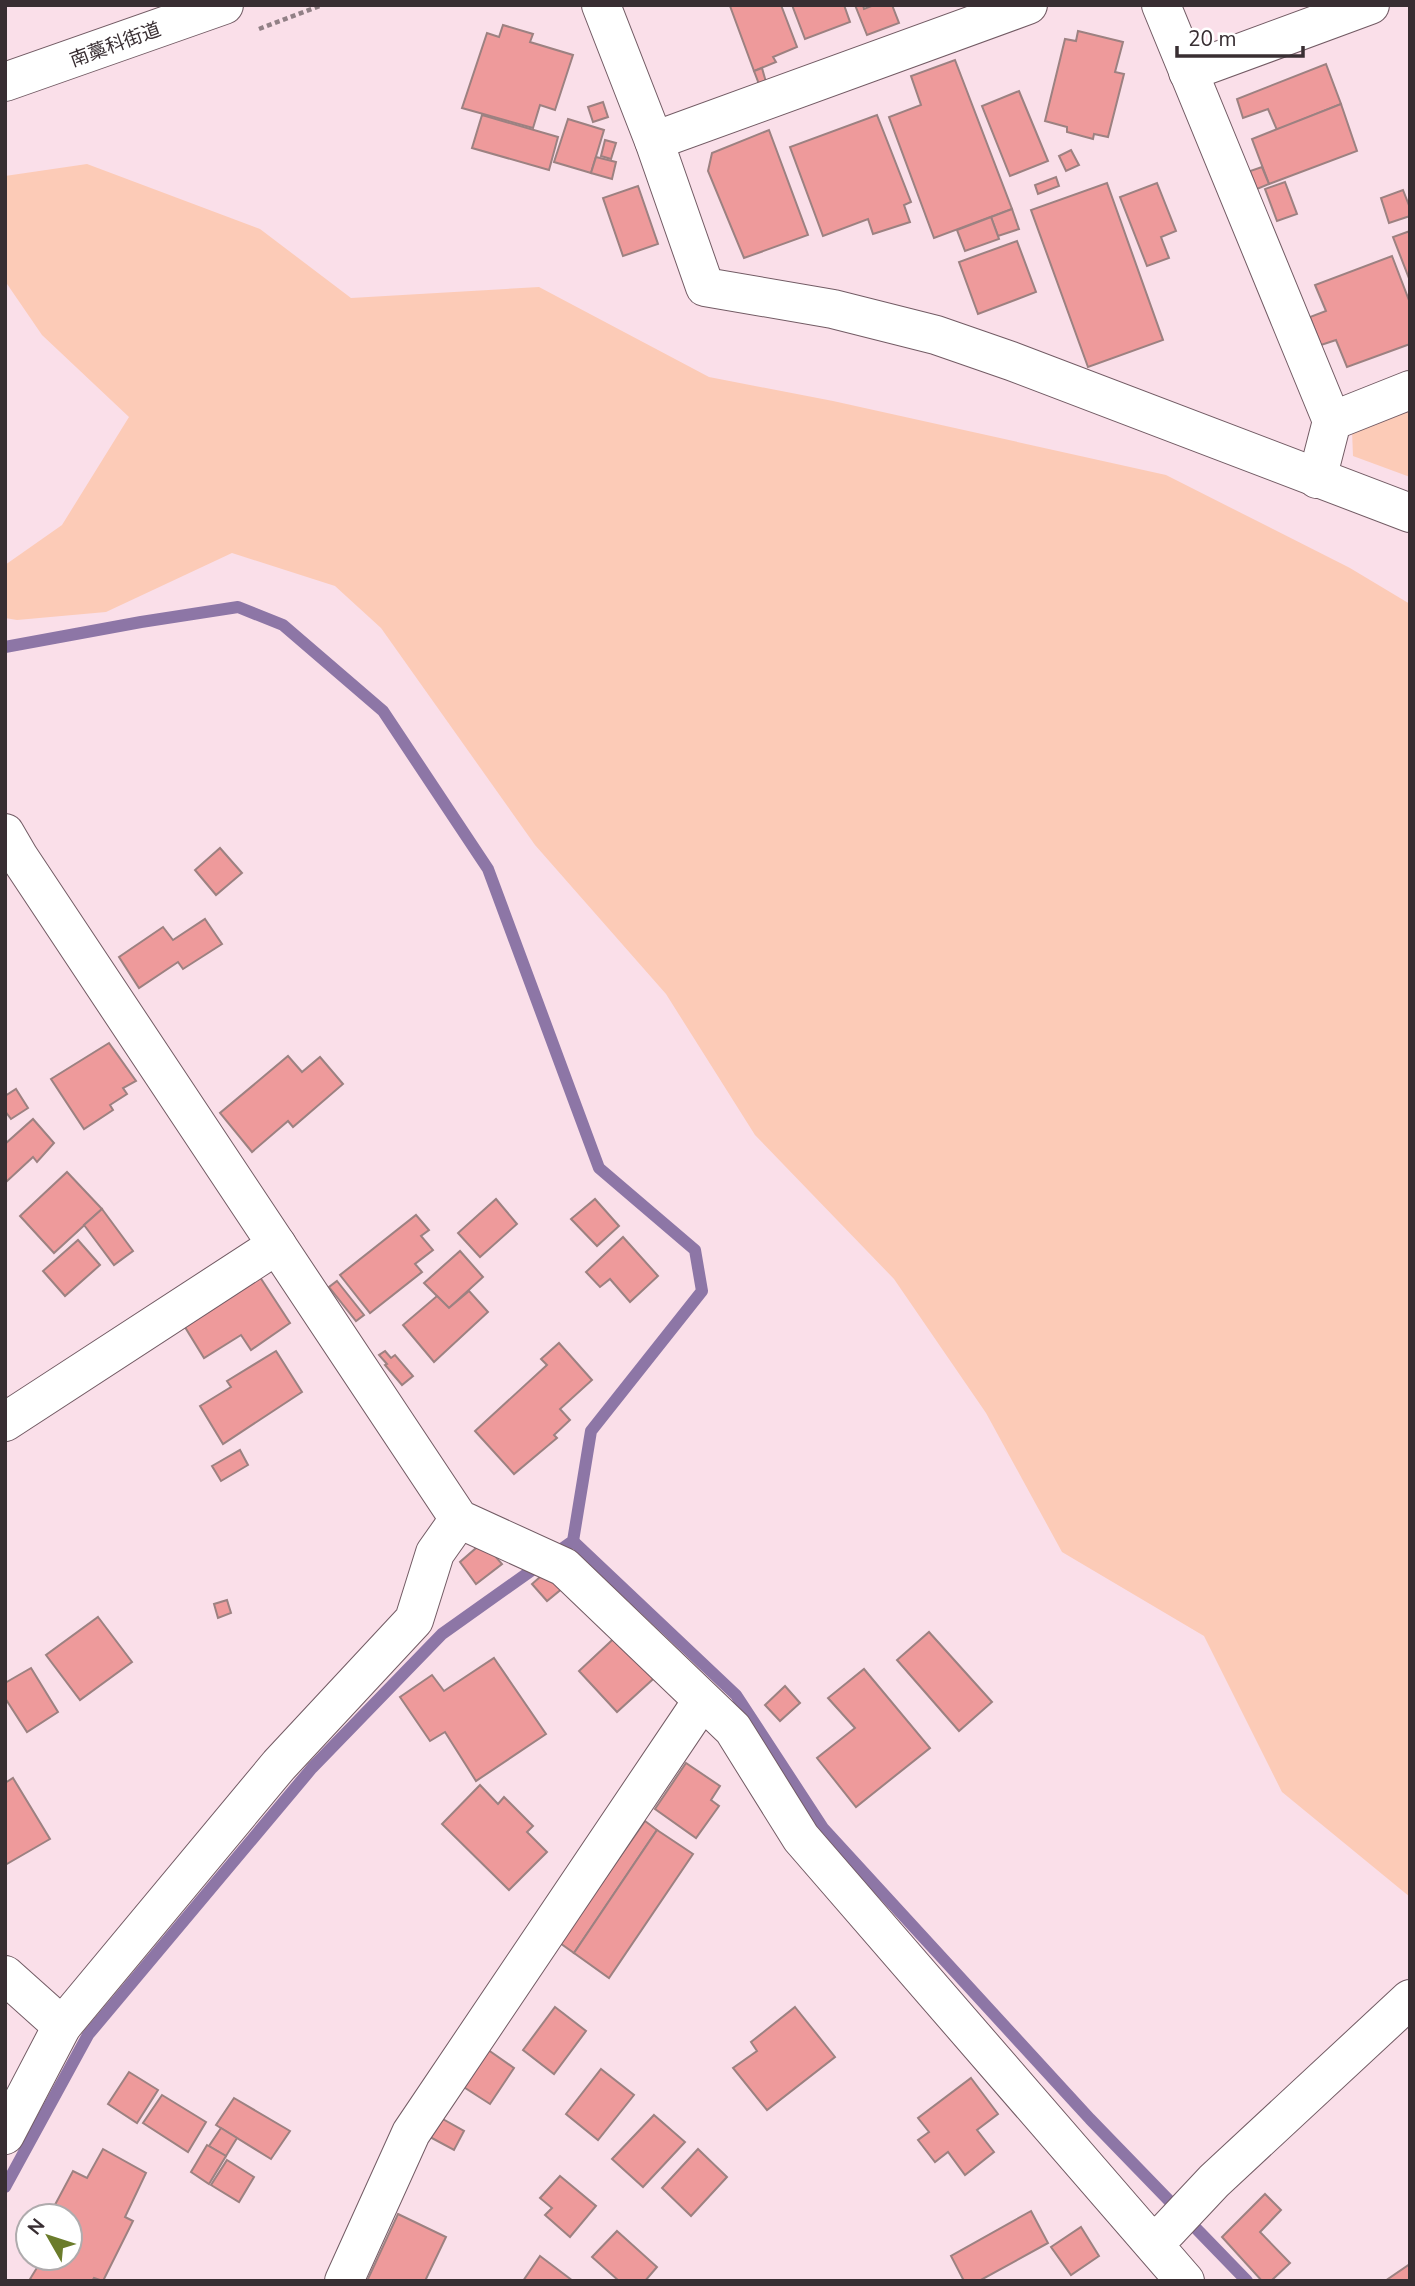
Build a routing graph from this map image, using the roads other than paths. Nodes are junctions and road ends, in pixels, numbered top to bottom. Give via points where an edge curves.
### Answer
1 (224, 5) edge
2 (601, 5) edge
3 (1028, 5) edge
4 (1161, 5) edge
5 (1370, 5) edge
6 (8, 72) edge
7 (1188, 72) junction
8 (654, 141) junction
9 (1410, 390) edge
10 (1332, 421) junction
11 (1317, 478) junction
12 (1410, 513) edge
13 (10, 852) edge
14 (277, 1245) junction
15 (5, 1422) edge
16 (458, 1519) junction
17 (702, 1701) junction
18 (5, 1975) edge
19 (1410, 1999) edge
20 (62, 2026) junction
21 (5, 2135) edge
22 (1160, 2236) junction
23 (344, 2281) edge
24 (1185, 2281) edge

1 - 6 street, 南藁科街道
2 - 8 street
3 - 8 street
4 - 7 street
5 - 7 street
7 - 10 street
8 - 11 street via 705,287 833,309 936,335
9 - 10 street
10 - 11 street
11 - 12 street
13 - 14 street
14 - 15 street
14 - 16 street
16 - 17 street via 564,1567
16 - 20 street via 435,1553 414,1620 279,1765
17 - 22 street via 733,1729 801,1838
17 - 23 street via 411,2133
18 - 20 street
19 - 22 street
20 - 21 street
22 - 24 street

